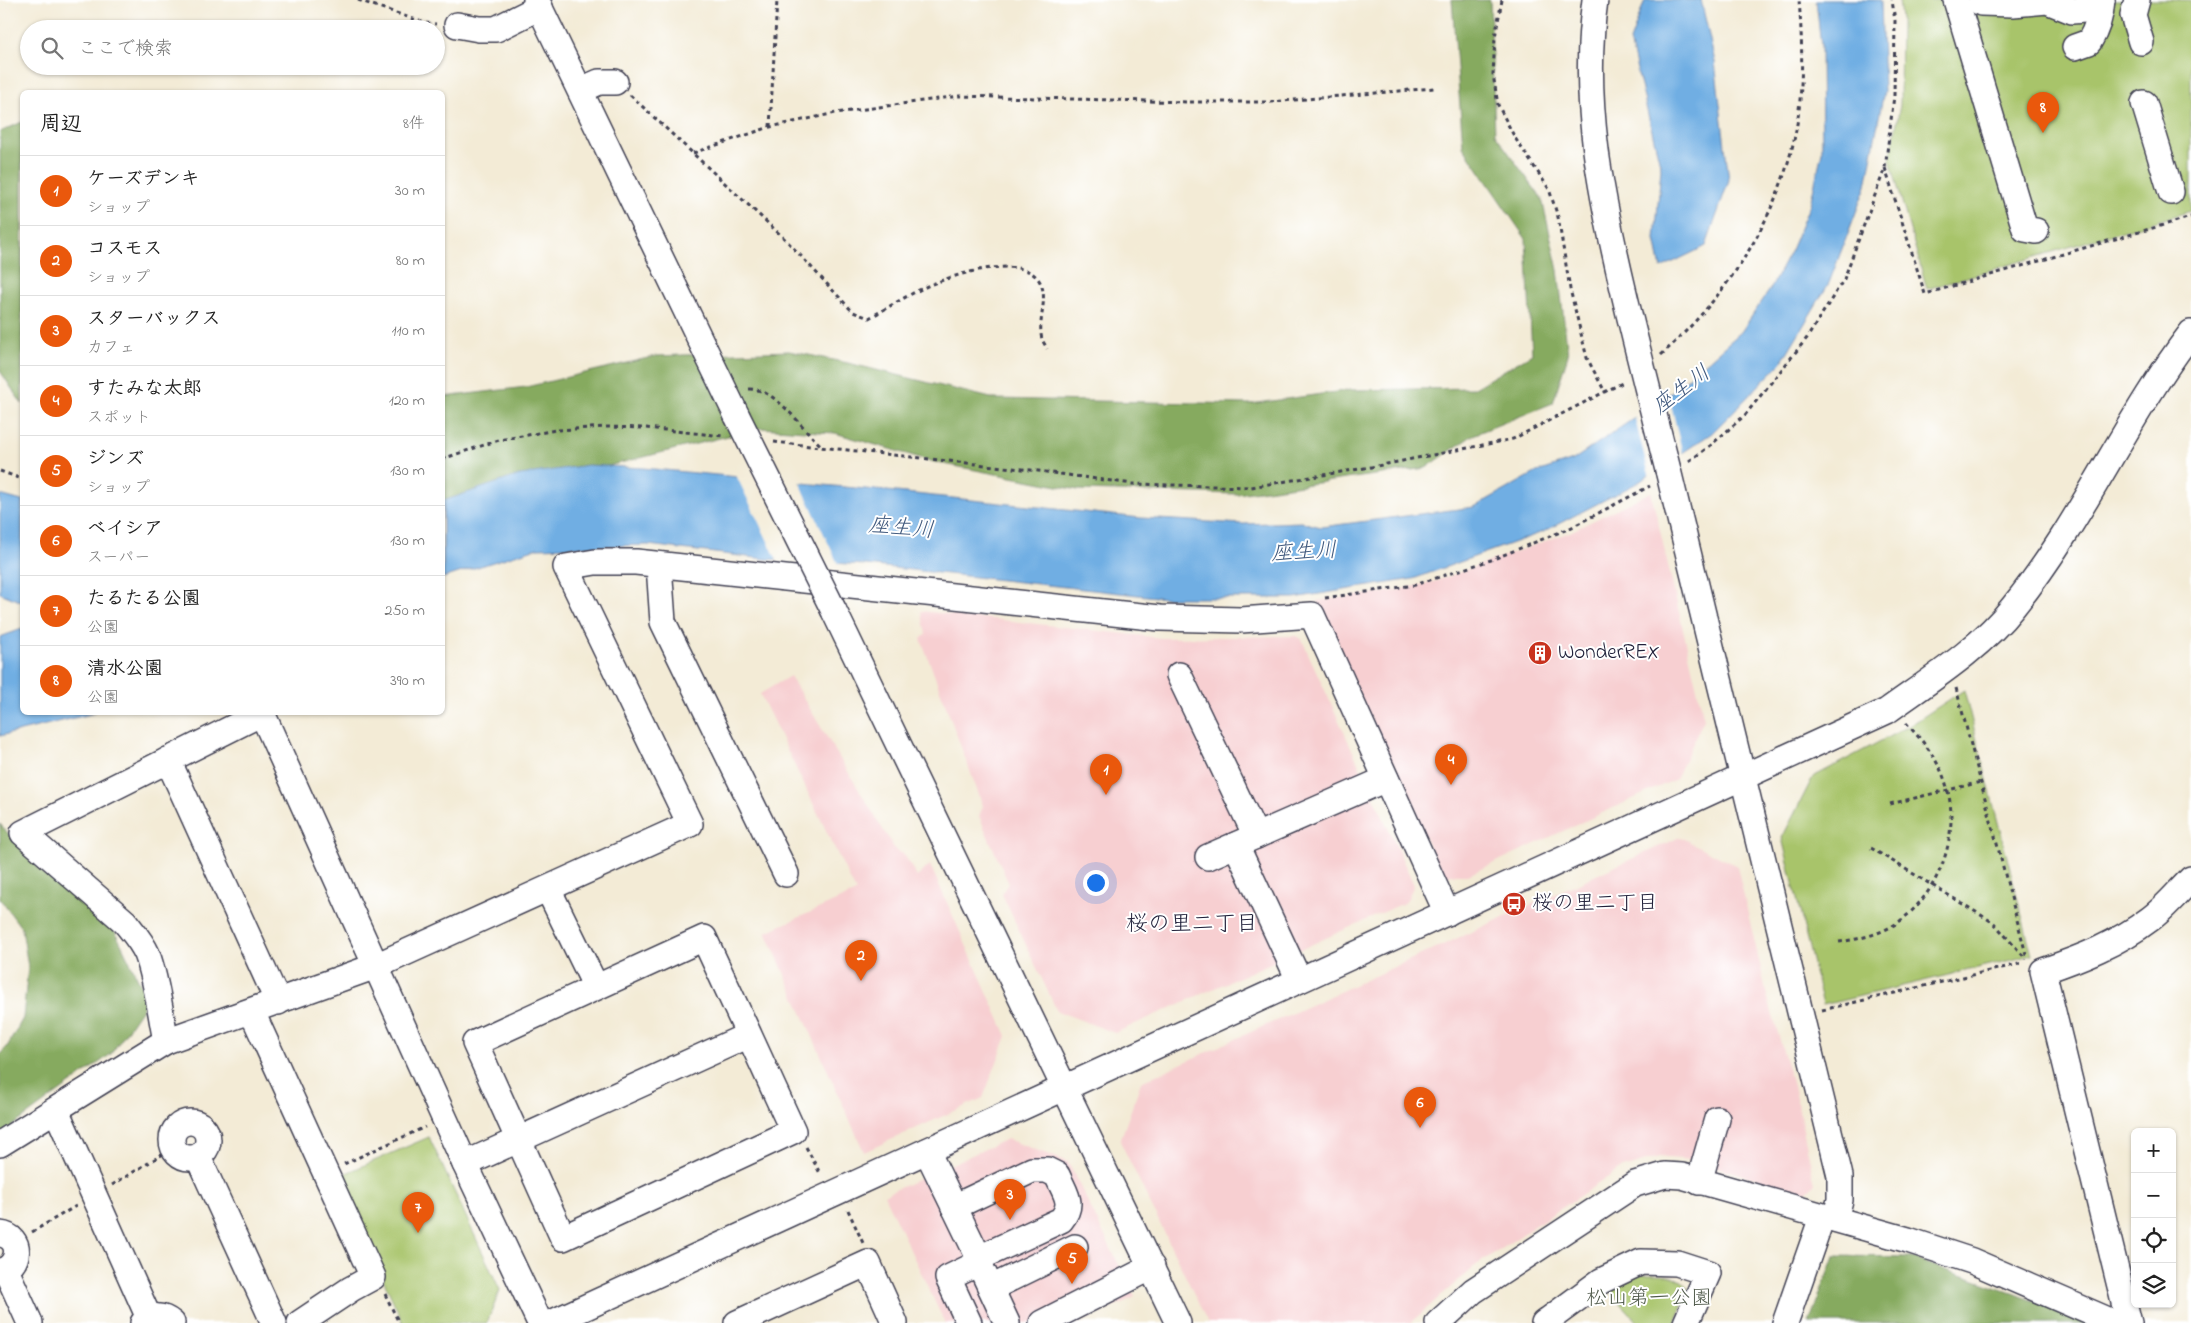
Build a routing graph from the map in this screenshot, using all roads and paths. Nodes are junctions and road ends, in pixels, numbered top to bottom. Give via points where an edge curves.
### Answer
1 (358, 0) edge
2 (777, 0) edge
3 (1502, 0) edge
4 (1594, 0) edge
5 (1799, 0) edge
6 (1892, 0) edge
7 (1956, 0) edge
8 (2102, 0) edge
9 (2140, 1) edge
10 (1981, 3) dead end
11 (538, 4) edge
12 (416, 20) edge
13 (445, 24) edge
14 (457, 24) joint
15 (2142, 42) dead end
16 (2075, 47) dead end
17 (615, 82) joint
18 (1434, 88) dead end
19 (581, 90) junction
20 (2144, 103) dead end
21 (770, 127) junction
22 (693, 153) junction
23 (1885, 168) junction
24 (2171, 192) dead end
25 (2191, 217) edge
26 (2036, 231) dead end
27 (2191, 333) edge
28 (1048, 349) dead end
29 (1654, 360) dead end
30 (1626, 381) dead end
31 (749, 389) dead end
32 (1605, 392) junction
33 (731, 426) junction
34 (765, 441) dead end
35 (824, 448) junction
36 (445, 457) edge
37 (0, 471) edge
38 (1668, 473) junction
39 (20, 478) edge
40 (659, 565) junction
41 (1312, 615) junction
42 (1180, 675) dead end
43 (1956, 687) dead end
44 (258, 715) edge
45 (263, 715) edge
46 (1905, 722) dead end
47 (168, 760) junction
48 (1742, 778) junction
49 (1386, 779) junction
50 (1981, 782) junction
51 (1947, 790) junction
52 (1890, 804) dead end
53 (1246, 841) junction
54 (1871, 848) dead end
55 (1208, 858) dead end
56 (786, 874) dead end
57 (2191, 879) edge
58 (1931, 884) junction
59 (548, 889) junction
60 (1447, 913) junction
61 (1839, 942) dead end
62 (2028, 961) junction
63 (376, 966) junction
64 (1298, 980) junction
65 (596, 986) junction
66 (278, 1002) junction
67 (1819, 1011) dead end
68 (252, 1012) junction
69 (749, 1035) junction
70 (166, 1041) junction
71 (1064, 1087) junction
72 (56, 1110) junction
73 (1717, 1119) dead end
74 (432, 1124) dead end
75 (793, 1131) junction
76 (517, 1139) junction
77 (0, 1144) edge
78 (927, 1151) junction
79 (198, 1157) dead end
80 (465, 1164) junction
81 (326, 1173) junction
82 (824, 1180) dead end
83 (1699, 1182) junction
84 (847, 1207) dead end
85 (954, 1207) junction
86 (1828, 1218) junction
87 (0, 1234) edge
88 (1075, 1247) dead end
89 (979, 1261) junction
90 (868, 1263) junction
91 (3, 1270) edge
92 (1161, 1272) junction
93 (373, 1277) junction
94 (991, 1288) junction
95 (155, 1321) edge
96 (30, 1323) edge
97 (274, 1323) edge
98 (300, 1323) edge
99 (399, 1323) edge
100 (540, 1323) edge
101 (551, 1323) edge
102 (737, 1323) edge
103 (895, 1323) edge
104 (969, 1323) edge
105 (1007, 1323) edge
106 (1042, 1323) edge
107 (1178, 1323) edge
108 (1438, 1323) edge
109 (1544, 1323) edge
110 (1686, 1323) edge
111 (1785, 1323) edge
112 (2115, 1323) edge
113 (2129, 1323) edge

1 - 12 path
2 - 21 path
3 - 32 path via 1493,74 1498,105 1514,138 1549,189 1558,217 1570,289 1587,358
4 - 38 street, bridge via 1590,71 1596,160
5 - 29 path via 1802,62 1792,152 1767,219 1739,269 1695,324
6 - 23 path via 1894,96
7 - 26 street via 2026,229
8 - 10 street via 2084,10 2072,11 2047,1
8 - 16 street via 2098,23 2089,42
9 - 15 street via 2133,15
11 - 14 street via 496,29
11 - 19 street
13 - 14 path
17 - 19 street via 599,82
17 - 22 path
18 - 21 path via 1271,102 959,96 836,112
19 - 33 street
20 - 24 street
21 - 22 path
22 - 28 path via 786,240 853,312 869,318 930,285 965,273 992,267 1024,268 1039,280 1044,290 1042,338
23 - 25 path via 1925,294
23 - 38 path via 1844,279 1807,338 1745,415 1710,446
27 - 48 street via 2046,563 2012,608 1982,639 1887,711
30 - 32 path
31 - 35 path via 755,389 784,406 810,437
32 - 35 path via 1513,439 1251,487 1133,484
33 - 36 path via 556,430 500,440
33 - 71 street, bridge via 834,611
34 - 35 path
37 - 39 path
38 - 41 path via 1570,528 1415,585 1312,600
38 - 48 street
40 - 41 street via 1160,618 1241,620
40 - 56 street via 663,622
40 - 59 street via 595,562 566,567 690,824
41 - 49 street
42 - 53 street
43 - 50 path
44 - 47 street
45 - 63 street
46 - 51 path via 1935,759
47 - 66 street
47 - 70 street via 22,833 125,922 137,937 153,975
48 - 60 street
48 - 86 street via 1840,1176 1840,1200
49 - 53 street
49 - 60 street
50 - 51 path
50 - 62 path
51 - 52 path
51 - 58 path via 1951,824 1948,848 1940,871
53 - 55 street
53 - 64 street
54 - 58 path
57 - 113 street via 2152,918 2122,938 2093,953 2043,971
58 - 61 path via 1918,904 1899,921 1866,937
58 - 62 path via 1994,923
59 - 63 street
59 - 65 street
60 - 64 street
62 - 67 path
63 - 66 street
63 - 80 street
64 - 71 street
65 - 69 street via 704,938
65 - 76 street via 475,1043
66 - 68 street
68 - 70 street
68 - 81 street
69 - 75 street
69 - 76 street
70 - 72 street
71 - 78 street
71 - 92 street
72 - 77 street
72 - 95 street
73 - 83 street
74 - 81 path
75 - 76 street via 563,1238
75 - 82 path via 802,1139
76 - 80 street
78 - 85 street
78 - 101 street
79 - 97 street
80 - 100 street
81 - 93 street
83 - 86 street
83 - 108 street via 1665,1175 1635,1184 1473,1291
84 - 90 path via 866,1250
85 - 89 street
85 - 89 street via 1032,1170 1048,1170 1057,1175 1070,1205 1061,1220
86 - 111 street
86 - 112 street via 1972,1261
87 - 91 street via 14,1241 17,1249 13,1264
88 - 94 street
89 - 94 street
89 - 104 street via 948,1278
90 - 102 street
90 - 103 street
91 - 96 street
92 - 106 street
92 - 107 street
93 - 98 street
93 - 99 path via 381,1284
94 - 105 street
109 - 110 street via 1601,1281 1641,1262 1677,1263 1708,1273

